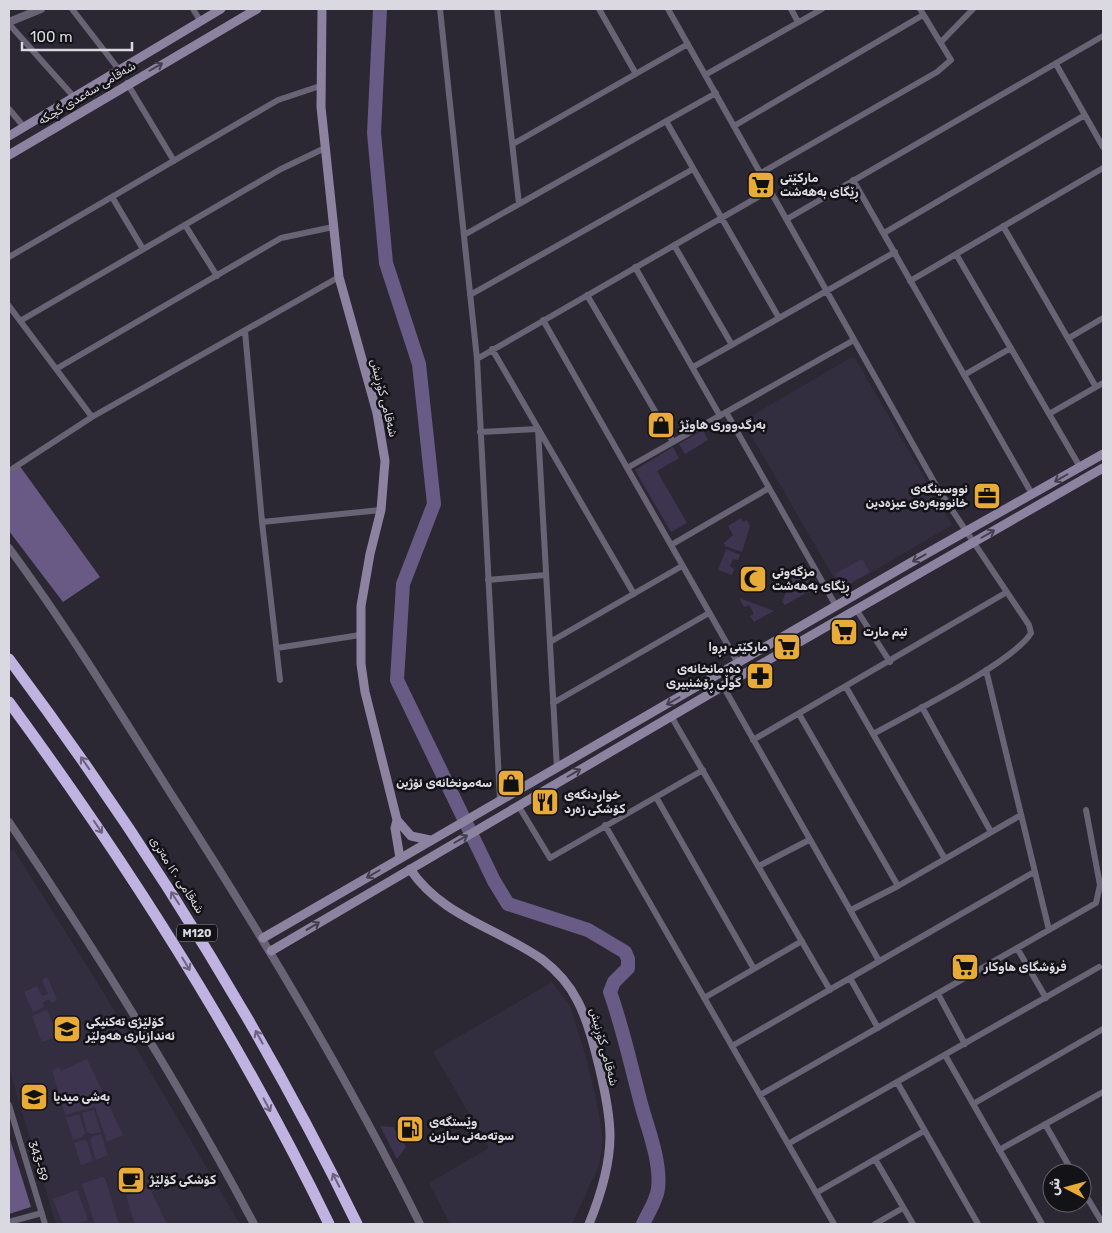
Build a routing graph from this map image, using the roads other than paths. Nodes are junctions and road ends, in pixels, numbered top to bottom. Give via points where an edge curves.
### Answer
1 (41, 9) edge
2 (72, 9) edge
3 (192, 9) edge
4 (222, 9) edge
5 (257, 9) edge
6 (322, 9) edge
7 (440, 9) edge
8 (497, 9) edge
9 (599, 9) edge
10 (668, 9) edge
11 (791, 9) edge
12 (822, 9) edge
13 (973, 9) edge
14 (922, 12) edge
15 (201, 22) junction
16 (798, 22) junction
17 (9, 23) edge
18 (1103, 36) edge
19 (941, 42) junction
20 (688, 44) junction
21 (1056, 64) junction
22 (120, 71) junction
23 (636, 74) junction
24 (705, 75) junction
25 (127, 83) junction
26 (320, 86) junction
27 (716, 93) junction
28 (74, 97) junction
29 (9, 109) edge
30 (1085, 115) junction
31 (666, 121) junction
32 (734, 126) junction
33 (24, 127) junction
34 (9, 136) edge
35 (513, 144) junction
36 (1103, 147) edge
37 (325, 148) junction
38 (9, 155) edge
39 (174, 161) junction
40 (693, 168) junction
41 (1103, 168) edge
42 (760, 173) junction
43 (853, 180) junction
44 (770, 190) junction
45 (112, 196) junction
46 (519, 204) junction
47 (722, 218) junction
48 (787, 219) junction
49 (185, 224) junction
50 (1003, 226) junction
51 (333, 227) junction
52 (884, 233) junction
53 (464, 235) junction
54 (674, 245) junction
55 (143, 249) junction
56 (895, 252) junction
57 (956, 254) junction
58 (9, 257) edge
59 (635, 267) junction
60 (216, 276) junction
61 (339, 277) junction
62 (910, 281) junction
63 (826, 290) junction
64 (470, 295) junction
65 (586, 295) junction
66 (9, 306) edge
67 (779, 318) junction
68 (1103, 318) edge
69 (543, 320) junction
70 (20, 321) junction
71 (245, 331) junction
72 (1069, 338) junction
73 (854, 340) junction
74 (732, 345) junction
75 (1011, 348) junction
76 (492, 349) junction
77 (477, 359) junction
78 (693, 368) junction
79 (56, 369) junction
80 (964, 374) junction
81 (1103, 383) edge
82 (1096, 387) junction
83 (723, 414) junction
84 (1049, 414) junction
85 (92, 417) junction
86 (538, 429) junction
87 (480, 432) junction
88 (673, 442) junction
89 (1103, 454) edge
90 (1080, 467) junction
91 (627, 468) junction
92 (1103, 468) edge
93 (9, 471) edge
94 (769, 488) junction
95 (1032, 494) junction
96 (381, 510) junction
97 (262, 522) junction
98 (966, 532) junction
99 (973, 543) junction
100 (671, 545) junction
101 (9, 548) edge
102 (682, 566) junction
103 (546, 575) junction
104 (488, 580) junction
105 (1007, 592) junction
106 (634, 594) junction
107 (836, 606) junction
108 (856, 609) junction
109 (709, 613) junction
110 (360, 635) junction
111 (550, 642) junction
112 (277, 648) junction
113 (9, 659) edge
114 (890, 662) junction
115 (738, 663) junction
116 (986, 670) junction
117 (280, 680) dead end
118 (723, 686) junction
119 (846, 687) junction
120 (9, 702) edge
121 (553, 702) junction
122 (922, 706) junction
123 (799, 714) junction
124 (671, 716) junction
125 (873, 734) junction
126 (753, 740) junction
127 (557, 769) junction
128 (703, 770) junction
129 (656, 797) junction
130 (500, 800) junction
131 (518, 805) junction
132 (1086, 810) dead end
133 (1021, 814) junction
134 (502, 815) junction
135 (398, 820) junction
136 (9, 822) edge
137 (605, 825) junction
138 (991, 832) junction
139 (430, 840) junction
140 (809, 840) junction
141 (400, 858) junction
142 (944, 859) junction
143 (759, 866) junction
144 (410, 869) junction
145 (1034, 872) junction
146 (898, 886) junction
147 (851, 910) junction
148 (1048, 930) junction
149 (263, 938) junction
150 (802, 941) junction
151 (1017, 948) junction
152 (271, 951) junction
153 (879, 961) junction
154 (1100, 967) dead end
155 (754, 970) junction
156 (850, 978) junction
157 (830, 990) junction
158 (938, 994) junction
159 (704, 998) junction
160 (1046, 998) junction
161 (878, 1028) junction
162 (1103, 1029) edge
163 (965, 1044) junction
164 (732, 1046) junction
165 (945, 1055) junction
166 (897, 1082) junction
167 (1103, 1092) edge
168 (760, 1095) junction
169 (973, 1104) junction
170 (9, 1105) edge
171 (1045, 1124) junction
172 (924, 1130) junction
173 (788, 1144) junction
174 (999, 1150) junction
175 (876, 1158) junction
176 (1067, 1163) edge
177 (816, 1192) junction
178 (1092, 1206) edge
179 (903, 1208) junction
180 (42, 1213) junction
181 (9, 1222) edge
182 (45, 1224) edge
183 (254, 1224) edge
184 (329, 1224) edge
185 (357, 1224) edge
186 (420, 1224) edge
187 (589, 1224) edge
188 (834, 1224) edge
189 (874, 1224) edge
190 (913, 1224) edge
191 (978, 1224) edge
192 (1042, 1224) edge
193 (1103, 1224) edge

1 - 17 street
2 - 22 street
3 - 15 street
4 - 15 main road, شەقامی سەعدی گچکە
25 -> 5 main road, شەقامی سەعدی گچکە
6 - 26 main road, شەقامی کۆڕنیش
7 - 53 street
8 - 35 street
9 - 23 street
10 - 20 street
11 - 16 street
12 - 16 street
13 - 19 street
14 - 19 street
14 - 32 street
15 - 22 main road, شەقامی سەعدی گچکە
16 - 24 street
17 - 28 street
18 - 21 street
19 - 42 street via 951,60 937,72
20 - 23 street
20 - 24 street
21 - 30 street
21 - 43 street
22 - 28 main road, شەقامی سەعدی گچکە
23 - 35 street
24 - 27 street
25 - 38 main road, شەقامی سەعدی گچکە
25 - 39 street
26 - 37 main road, شەقامی کۆڕنیش
26 - 39 street via 278,100
27 - 31 street
27 - 32 street
28 - 33 main road, شەقامی سەعدی گچکە
29 - 33 street
30 - 36 street
30 - 52 street
31 - 40 street
31 - 46 street
32 - 42 street
33 - 34 main road, شەقامی سەعدی گچکە
35 - 46 street
37 - 49 street via 281,169
37 - 51 main road, شەقامی کۆڕنیش
39 - 45 street
40 - 47 street
40 - 64 street
41 - 50 street
42 - 44 street
43 - 48 street
43 - 52 street
44 - 47 street
44 - 48 street
45 - 55 street
45 - 58 street
46 - 53 street
47 - 54 street
47 - 67 street
48 - 63 street
49 - 55 street
49 - 60 street
50 - 57 street
50 - 72 street
51 - 60 street via 281,238
51 - 61 main road, شەقامی کۆڕنیش
52 - 56 street
53 - 64 street
54 - 59 street
54 - 74 street
55 - 70 street
56 - 62 street
56 - 63 street
57 - 62 street
57 - 75 street
59 - 65 street
59 - 78 street
60 - 79 street
61 - 71 street
61 - 96 main road, شەقامی کۆڕنیش via 383,437 385,461
62 - 80 street
63 - 67 street
63 - 73 street
64 - 77 street
65 - 69 street
65 - 88 street
66 - 70 street
67 - 74 street
68 - 72 street
69 - 76 street
69 - 91 street
70 - 79 street
71 - 85 street
71 - 97 street
72 - 82 street
73 - 83 street
73 - 98 street via 938,489
74 - 78 street
75 - 80 street
75 - 84 street
76 - 77 street
76 - 86 street
77 - 87 street
78 - 83 street
79 - 85 street
80 - 95 street
81 - 82 street
82 - 84 street
83 - 88 street
83 - 94 street
84 - 90 street
85 - 93 street
86 - 87 street
86 - 103 street
86 - 106 street
87 - 104 street
88 - 91 street
89 - 90 main road
90 -> 95 main road
91 - 100 street
99 -> 92 main road
94 - 100 street
94 - 107 street
95 - 98 main road
96 - 97 street
96 - 110 main road, شەقامی کۆڕنیش via 366,577
97 - 112 street
98 - 99 street
98 -> 107 main road
99 - 105 street
99 - 108 main road
100 - 102 street
101 - 149 street via 82,652
102 - 106 street
102 - 109 street
103 - 104 street
103 - 111 street
104 - 130 street
105 - 114 street
105 - 116 street via 1031,633 1026,641
106 - 111 street
107 - 115 main road
108 - 114 street
108 - 118 main road
109 - 115 street
109 - 121 street
110 - 112 street
110 - 135 main road, شەقامی کۆڕنیش via 365,692
111 - 121 street
112 - 117 street
185 -> 113 highway, شەقامی ١٢٠ مەتری / M120 via 291,1095 198,935 129,827
114 - 119 street
115 -> 127 main road
116 - 122 street
116 - 133 street
118 - 124 main road
118 - 126 street
119 - 123 street
119 - 125 street
120 -> 184 highway, M120 via 86,809 170,937 252,1077
121 - 127 street
122 - 125 street
122 - 138 street
123 - 126 street
123 - 146 street
124 - 128 street
131 -> 124 main road
125 - 142 street
126 - 140 street
127 - 130 main road
128 - 129 street
128 - 143 street
129 - 137 street
129 - 155 street
130 - 134 main road
130 - 139 main road
131 - 134 main road
131 - 137 street via 550,858
132 - 148 street via 1100,885 1099,895 1096,903
133 - 138 street
133 - 145 street
144 -> 134 main road
135 - 139 main road via 411,836
135 - 141 main road, شەقامی کۆڕنیش via 395,828
136 - 183 street via 169,1074
137 - 159 street
138 - 142 street
139 - 141 main road
140 - 143 street
140 - 147 street
141 -> 149 main road
142 - 146 street
143 - 150 street
152 -> 144 main road
144 - 187 main road, شەقامی کۆڕنیش via 428,891 450,909 548,964 563,978 578,1002 588,1028 609,1119 610,1137 605,1172
145 - 148 street
145 - 153 street
146 - 147 street
147 - 153 street
148 - 151 street
149 - 152 street
150 - 155 street
150 - 157 street
151 - 158 street
151 - 160 street
152 - 186 street
153 - 156 street
154 - 160 street
155 - 159 street
156 - 157 street
156 - 161 street
157 - 164 street
158 - 161 street
158 - 163 street
159 - 164 street
160 - 163 street
161 - 168 street
162 - 169 street
163 - 165 street
164 - 168 street
165 - 166 street
165 - 169 street
166 - 172 street
166 - 173 street
167 - 171 street
168 - 173 street
169 - 174 street
170 - 180 street, 343-59
171 - 174 street
171 - 176 street
172 - 175 street
172 - 191 street
173 - 177 street
174 - 192 street
175 - 177 street
175 - 179 street
177 - 188 street
178 - 193 street
179 - 189 street
179 - 190 street
180 - 181 street
180 - 182 street, 343-59

